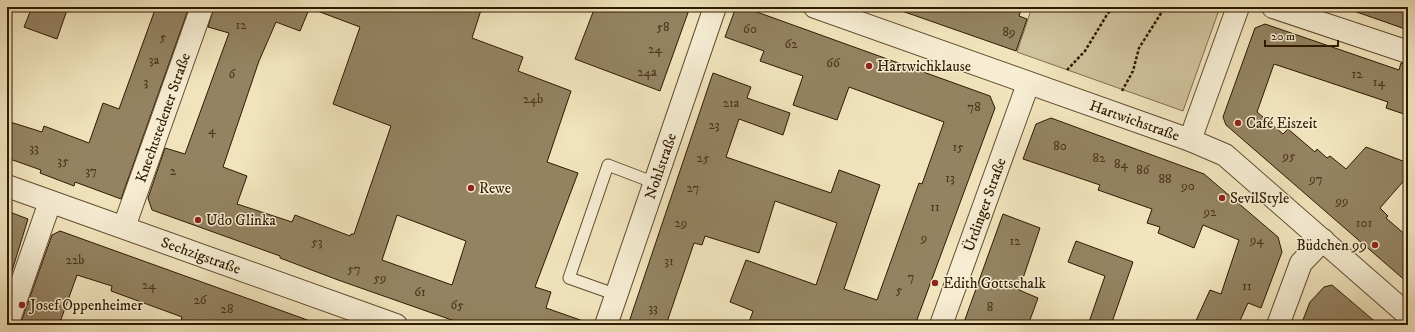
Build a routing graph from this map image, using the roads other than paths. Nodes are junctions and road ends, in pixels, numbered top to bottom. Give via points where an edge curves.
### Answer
1 (202, 7) edge
2 (715, 7) edge
3 (815, 7) edge
4 (1238, 7) edge
5 (1273, 7) edge
6 (1408, 52) edge
7 (1028, 84) junction
8 (1190, 140) junction
9 (655, 183) junction
10 (7, 186) edge
11 (50, 202) junction
12 (124, 228) junction
13 (1322, 240) junction
14 (617, 295) junction
15 (1408, 315) edge
16 (7, 325) edge
17 (396, 325) edge
18 (606, 325) edge
19 (941, 325) edge
20 (1278, 325) edge

1 - 12 street, Knechtstedener Straße
2 - 9 street, Nohlstraße
3 - 7 street, Hartwichstraße
4 - 8 street
5 - 6 street
7 - 8 street, Hartwichstraße
7 - 19 street, Ürdinger Straße
8 - 13 street, Hartwichstraße via 1225,155
9 - 14 street, Nohlstraße
9 - 14 lane via 608,164 569,278
10 - 11 street, Sechzigstraße
11 - 12 street, Sechzigstraße
11 - 16 street
12 - 17 street, Sechzigstraße
13 - 15 street, Hartwichstraße
13 - 20 street via 1301,263
14 - 18 street, Nohlstraße

